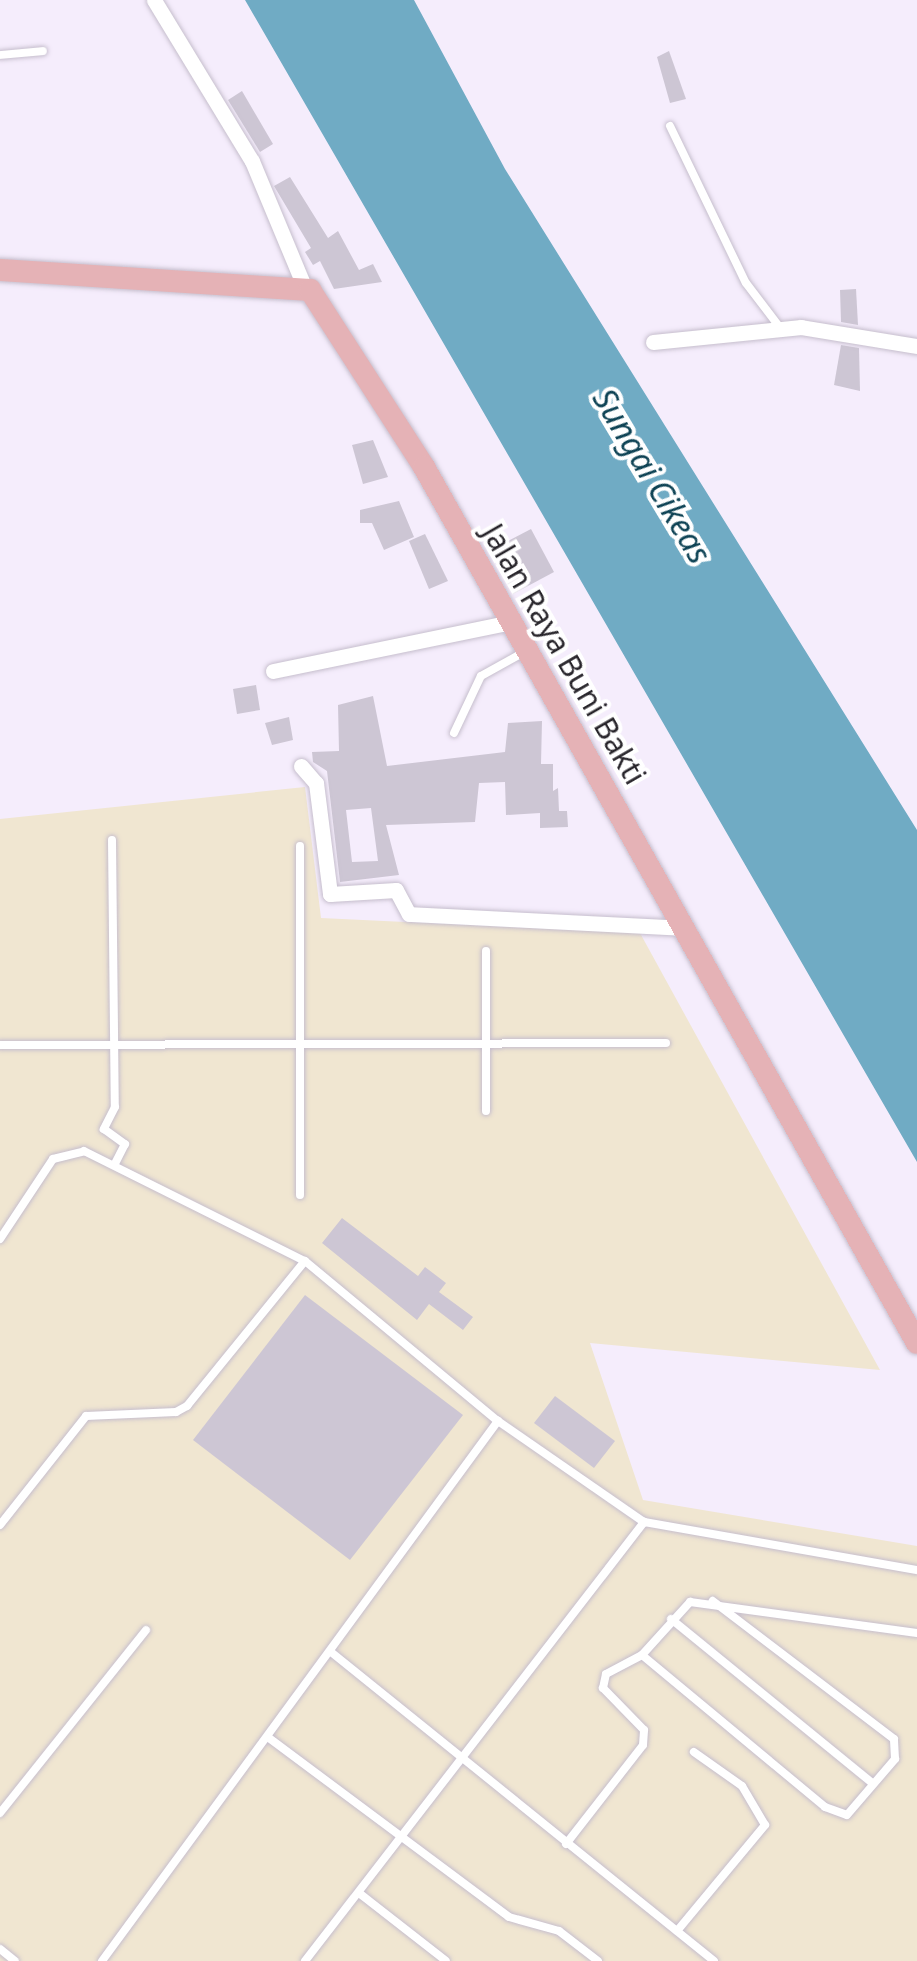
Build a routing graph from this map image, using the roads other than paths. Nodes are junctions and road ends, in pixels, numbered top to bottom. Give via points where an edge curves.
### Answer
1 (154, 0) edge
2 (43, 51) dead end
3 (0, 55) edge
4 (670, 126) dead end
5 (0, 270) edge
6 (304, 286) junction
7 (780, 329) junction
8 (653, 342) dead end
9 (917, 346) edge
10 (512, 622) junction
11 (526, 651) junction
12 (273, 671) dead end
13 (454, 733) dead end
14 (302, 766) dead end
15 (112, 840) dead end
16 (300, 846) dead end
17 (684, 928) junction
18 (486, 952) dead end
19 (666, 1042) dead end
20 (486, 1043) junction
21 (0, 1044) edge
22 (114, 1044) junction
23 (300, 1044) junction
24 (486, 1112) dead end
25 (116, 1164) junction
26 (300, 1195) dead end
27 (0, 1239) edge
28 (305, 1261) junction
29 (917, 1343) edge
30 (498, 1421) junction
31 (1, 1521) edge
32 (644, 1522) junction
33 (917, 1570) edge
34 (713, 1601) junction
35 (671, 1619) junction
36 (146, 1630) dead end
37 (917, 1633) edge
38 (332, 1652) junction
39 (642, 1655) junction
40 (269, 1738) junction
41 (694, 1752) dead end
42 (462, 1762) junction
43 (872, 1783) junction
44 (0, 1813) edge
45 (402, 1838) junction
46 (566, 1844) junction
47 (359, 1893) junction
48 (677, 1932) junction
49 (0, 1949) edge
50 (700, 1950) junction
51 (15, 1961) edge
52 (102, 1961) edge
53 (306, 1961) edge
54 (446, 1961) edge
55 (598, 1961) edge
56 (691, 1961) edge
57 (714, 1961) edge

1 - 6 street, Jalan Raya Buni Bakti via 252,162
2 - 3 lane
4 - 7 lane via 746,283
5 - 6 main road via 170,284
6 - 10 main road, Jalan Raya Buni Bakti via 424,467
7 - 8 street
7 - 9 street via 834,328
10 - 11 main road, Jalan Raya Buni Bakti
10 - 12 street
11 - 13 lane via 482,676
11 - 17 main road, Jalan Raya Buni Bakti
14 - 17 street via 316,783 330,894 396,890 410,914
15 - 22 lane
16 - 23 lane
17 - 29 main road, Jalan Raya Buni Bakti
18 - 20 lane
19 - 20 lane
20 - 23 lane
20 - 24 lane
21 - 22 lane
22 - 23 lane
22 - 25 lane via 115,1107 104,1129 125,1144
23 - 26 lane
25 - 27 lane via 84,1151 53,1159
25 - 28 lane
28 - 30 lane
28 - 31 lane via 187,1406 86,1416
30 - 32 lane
30 - 38 lane
32 - 33 lane
32 - 42 lane
34 - 35 lane via 690,1602
34 - 37 lane
34 - 43 lane via 894,1739 896,1759
35 - 39 lane
35 - 43 lane
36 - 44 lane
38 - 40 lane
38 - 42 lane
39 - 43 lane via 834,1814 847,1815
39 - 46 lane via 602,1682 644,1730 643,1745
40 - 45 lane
40 - 52 lane
41 - 48 lane via 742,1786 766,1824
42 - 45 lane
42 - 46 lane
45 - 47 lane
45 - 55 lane via 509,1918 559,1930
46 - 48 lane
47 - 53 lane
47 - 54 lane
48 - 50 lane
49 - 51 lane
50 - 56 lane
50 - 57 lane

